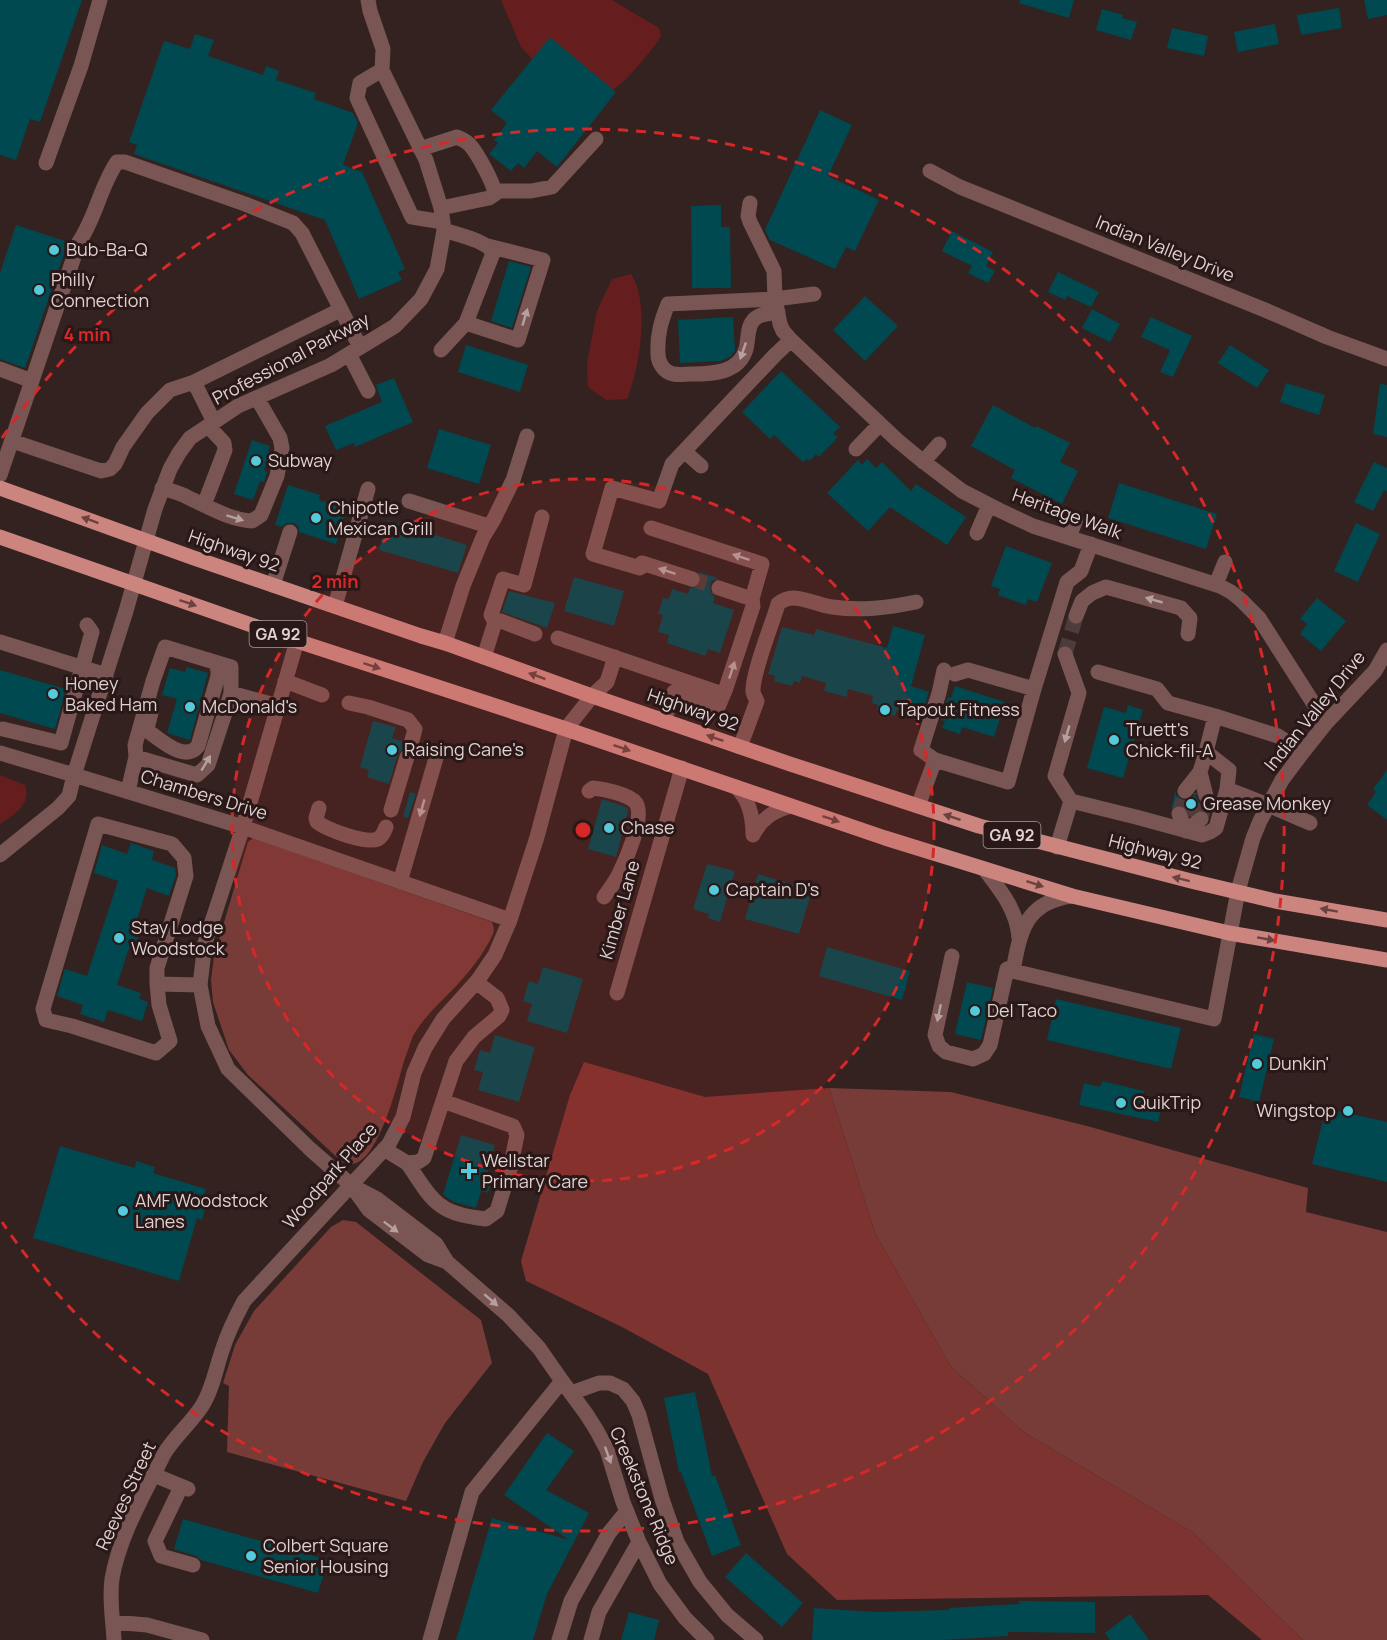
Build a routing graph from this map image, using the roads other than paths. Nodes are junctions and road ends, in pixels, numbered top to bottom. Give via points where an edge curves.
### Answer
1 (100, 0) edge
2 (368, 0) edge
3 (382, 70) junction
4 (596, 139) dead end
5 (420, 149) junction
6 (46, 163) dead end
7 (930, 171) dead end
8 (495, 191) junction
9 (750, 204) dead end
10 (443, 220) junction
11 (488, 246) junction
12 (814, 294) dead end
13 (776, 306) junction
14 (340, 309) junction
15 (466, 323) junction
16 (791, 340) junction
17 (354, 350) junction
18 (441, 350) dead end
19 (1387, 359) edge
20 (0, 369) edge
21 (32, 381) junction
22 (194, 381) junction
23 (368, 392) dead end
24 (257, 398) junction
25 (211, 424) junction
26 (880, 424) junction
27 (527, 436) dead end
28 (939, 444) dead end
29 (7, 447) edge
30 (856, 448) dead end
31 (684, 451) junction
32 (923, 462) junction
33 (701, 466) dead end
34 (0, 475) edge
35 (0, 488) edge
36 (162, 488) junction
37 (368, 489) dead end
38 (409, 501) dead end
39 (204, 505) junction
40 (989, 505) junction
41 (542, 517) dead end
42 (1076, 519) dead end
43 (488, 526) junction
44 (651, 528) dead end
45 (290, 532) dead end
46 (977, 533) dead end
47 (0, 537) edge
48 (1069, 537) junction
49 (145, 540) junction
50 (1091, 544) junction
51 (1225, 562) dead end
52 (692, 579) tunnel mouth
53 (133, 584) junction
54 (1216, 584) junction
55 (273, 585) junction
56 (718, 588) tunnel mouth
57 (752, 599) junction
58 (916, 603) dead end
59 (335, 606) junction
60 (1076, 616) tunnel mouth
61 (495, 622) junction
62 (87, 625) dead end
63 (535, 634) dead end
64 (1188, 634) dead end
65 (558, 638) dead end
66 (297, 641) junction
67 (0, 642) edge
68 (446, 643) junction
69 (1387, 650) edge
70 (1065, 654) tunnel mouth
71 (484, 657) junction
72 (615, 657) junction
73 (214, 662) junction
74 (83, 668) junction
75 (1098, 672) dead end
76 (106, 675) junction
77 (153, 681) junction
78 (285, 681) junction
79 (1034, 689) junction
80 (231, 693) junction
81 (723, 694) junction
82 (322, 695) dead end
83 (592, 696) junction
84 (350, 703) dead end
85 (278, 706) junction
86 (1215, 716) junction
87 (664, 721) junction
88 (1326, 723) junction
89 (566, 729) junction
90 (1, 732) edge
91 (740, 747) junction
92 (438, 751) dead end
93 (1206, 752) junction
94 (1303, 752) junction
95 (0, 753) edge
96 (136, 757) junction
97 (935, 760) junction
98 (681, 768) junction
99 (74, 775) junction
100 (736, 787) junction
101 (1227, 789) junction
102 (128, 791) junction
103 (589, 791) dead end
104 (1195, 793) tunnel mouth
105 (1071, 801) junction
106 (1268, 805) junction
107 (790, 806) junction
108 (918, 806) junction
109 (319, 808) dead end
110 (391, 810) dead end
111 (1310, 824) dead end
112 (243, 827) junction
113 (386, 827) dead end
114 (1057, 847) junction
115 (0, 855) edge
116 (985, 870) junction
117 (400, 882) junction
118 (1238, 891) junction
119 (1072, 896) junction
120 (604, 897) dead end
121 (510, 920) junction
122 (1387, 920) edge
123 (1229, 933) junction
124 (1019, 938) junction
125 (952, 956) dead end
126 (1387, 960) edge
127 (1007, 969) dead end
128 (476, 982) junction
129 (157, 984) junction
130 (200, 985) junction
131 (617, 993) dead end
132 (442, 1101) junction
133 (384, 1149) junction
134 (407, 1163) junction
135 (351, 1185) junction
136 (213, 1381) joint
137 (566, 1387) junction
138 (154, 1475) junction
139 (627, 1511) junction
140 (639, 1542) junction
141 (192, 1565) dead end
142 (113, 1622) junction
143 (114, 1640) edge
144 (202, 1640) edge
145 (430, 1640) edge
146 (560, 1640) edge
147 (591, 1640) edge
148 (707, 1640) edge
149 (756, 1640) edge

1 - 6 street
2 - 3 street, Professional Parkway via 384,49
3 - 5 street, Professional Parkway
3 - 10 street via 360,82 357,99 412,217
4 - 8 street via 552,187
5 - 8 street via 457,137 463,139 471,146
5 - 10 street, Professional Parkway
7 - 19 street, Indian Valley Drive via 960,188
8 - 10 street via 489,198
9 - 13 street via 750,222 774,271
10 - 11 street
10 - 17 street, Professional Parkway via 437,269 421,299 395,326
11 - 15 street via 493,253
15 -> 11 street via 518,340 543,260
12 - 13 street
13 -> 13 street via 753,322 746,348 735,367 704,374 670,373 660,364 659,330 668,304
13 - 16 street, Heritage Walk via 783,331
14 - 17 street
14 - 21 street via 302,233 293,223 117,162 89,228 79,242
14 - 22 street
15 - 18 street
16 - 26 street, Heritage Walk
16 - 31 street
17 - 23 street
17 - 24 street, Professional Parkway via 331,365
20 - 21 street
21 - 29 street
22 - 25 street
22 - 29 street via 170,390 147,413 110,470
24 - 25 street, Professional Parkway
39 -> 24 street via 243,521 261,515 277,476 282,448
25 - 36 street, Professional Parkway via 190,438 178,453
25 - 39 street via 225,450
26 - 30 street
26 - 32 street, Heritage Walk
27 - 43 street via 513,480
28 - 32 street
29 - 34 street
31 - 33 street
52 -> 31 street via 593,554 612,488 659,501 669,469
32 - 40 street, Heritage Walk via 962,491
49 -> 35 main road, Highway 92 / GA 92
36 - 39 street
36 - 49 street, Professional Parkway
37 - 59 street
38 - 43 street
40 - 46 street
40 - 48 street, Heritage Walk
41 - 61 street via 524,585 503,579 491,615
42 - 48 street
43 - 68 street via 463,586
57 -> 44 street via 762,564
45 - 55 street
47 - 53 main road, GA 92
48 - 50 street, Heritage Walk
49 - 53 street, Professional Parkway
49 - 55 main road, Highway 92 / GA 92
50 - 54 street, Heritage Walk
50 - 79 street via 1082,571 1067,582
51 - 54 street
53 -> 66 main road, GA 92
53 - 76 street
54 - 88 street, Heritage Walk via 1231,592 1259,618
55 - 59 main road, Highway 92 / GA 92
56 - 57 street
81 -> 57 street via 753,606
58 - 91 street via 855,609 784,599 778,604 754,680 757,701
59 - 68 main road, Highway 92 / GA 92
64 -> 60 street via 1190,618 1181,608 1106,587 1082,601
61 - 63 street
61 - 71 street
62 - 74 street via 92,632
65 - 72 street
66 - 78 street, Creekstone Ridge
66 -> 89 main road, GA 92
67 - 74 street
68 - 71 main road, Highway 92 / GA 92
69 - 88 street, Indian Valley Drive via 1375,671
70 -> 105 street via 1079,693 1055,776
83 -> 71 main road, Highway 92 / GA 92
72 - 81 street
72 - 83 street, Woodpark Place via 608,682
73 - 77 street via 165,647
73 - 77 street via 218,676 194,751 177,751 149,732 157,693
73 - 80 street via 231,667
74 - 76 street
74 - 90 street via 61,743
75 - 86 street via 1157,689 1168,704
76 - 99 street
77 - 96 street via 135,745
78 - 82 street
78 - 85 street, Creekstone Ridge
79 - 97 street via 1008,782
79 - 97 street via 1008,681 951,676 921,750
80 - 85 street
96 -> 80 street via 197,775 208,765
81 - 87 street via 718,707 674,692
83 - 87 main road, Highway 92 / GA 92
83 - 89 street, Woodpark Place
84 - 110 street via 408,720 415,729
85 - 112 street, Creekstone Ridge
86 - 93 street
86 - 94 street via 1278,736
91 -> 87 main road, Highway 92 / GA 92
88 - 94 street, Indian Valley Drive
89 -> 98 main road, GA 92
89 - 121 street, Woodpark Place
91 - 108 main road, Highway 92 / GA 92
92 -> 117 street
93 - 101 street via 1229,770
93 - 104 street
94 - 106 street, Indian Valley Drive
95 - 99 street, Chambers Drive
96 - 102 street
97 - 108 street
98 - 100 main road, GA 92
98 - 131 street, Kimber Lane
99 - 102 street, Chambers Drive
99 - 115 street via 69,796 58,808
100 - 107 main road, GA 92
100 - 107 street via 751,814 752,841 764,819
101 - 105 street via 1216,828 1202,835 1189,820
101 - 106 street
102 - 112 street, Chambers Drive
103 - 120 street via 599,788 628,797 636,803 638,811 625,860
105 - 114 street
106 - 111 street
106 - 118 street, Indian Valley Drive via 1253,838
107 -> 116 main road, GA 92
114 -> 108 main road, Highway 92 / GA 92
109 - 113 street via 317,822 324,827 366,840 381,837
112 - 117 street, Chambers Drive
112 - 130 street, Creekstone Ridge via 205,943
118 -> 114 main road, Highway 92 / GA 92
116 -> 119 main road, GA 92
116 - 124 street via 1013,911
117 - 121 street, Chambers Drive
122 -> 118 main road, Highway 92 / GA 92
118 - 123 street, Indian Valley Drive
119 - 123 main road, GA 92
119 - 124 street via 1045,904 1026,923
121 - 128 street, Woodpark Place via 495,955
123 - 124 street, Indian Valley Drive via 1214,1019 1013,971
123 -> 126 main road, GA 92
125 -> 127 street via 935,1035 946,1052 973,1059 984,1054 990,1045
128 - 132 street via 497,998 502,1010 456,1061
128 - 133 street, Woodpark Place via 442,1019 426,1048 414,1073 403,1117
129 - 129 street via 157,968 186,876 184,858 172,844 98,824 44,1009 46,1020 156,1053 170,1041
129 - 130 street
130 - 135 street, Creekstone Ridge via 208,1026 228,1069
132 - 134 street via 424,1158
132 - 134 street via 516,1130 510,1169 496,1211 486,1219 465,1216 440,1205
133 - 134 street
133 - 135 street, Woodpark Place
135 - 136 street, Woodpark Place via 244,1301 231,1326
135 -> 137 street, Creekstone Ridge via 369,1210 428,1255 447,1262 516,1323
136 - 138 street, Reeves Street via 202,1405 169,1445
137 -> 139 street, Creekstone Ridge via 607,1450
137 - 145 street via 472,1492
137 - 149 street via 610,1383 623,1389 633,1401 676,1542 700,1582 727,1615
138 - 141 street via 185,1488 155,1541 161,1556
138 - 142 street, Reeves Street via 115,1565
139 - 140 street, Creekstone Ridge
139 - 146 street via 609,1533 571,1601
140 - 147 street via 599,1612
140 - 148 street, Creekstone Ridge via 660,1584
142 - 143 street, Reeves Street
142 - 144 street via 147,1625

